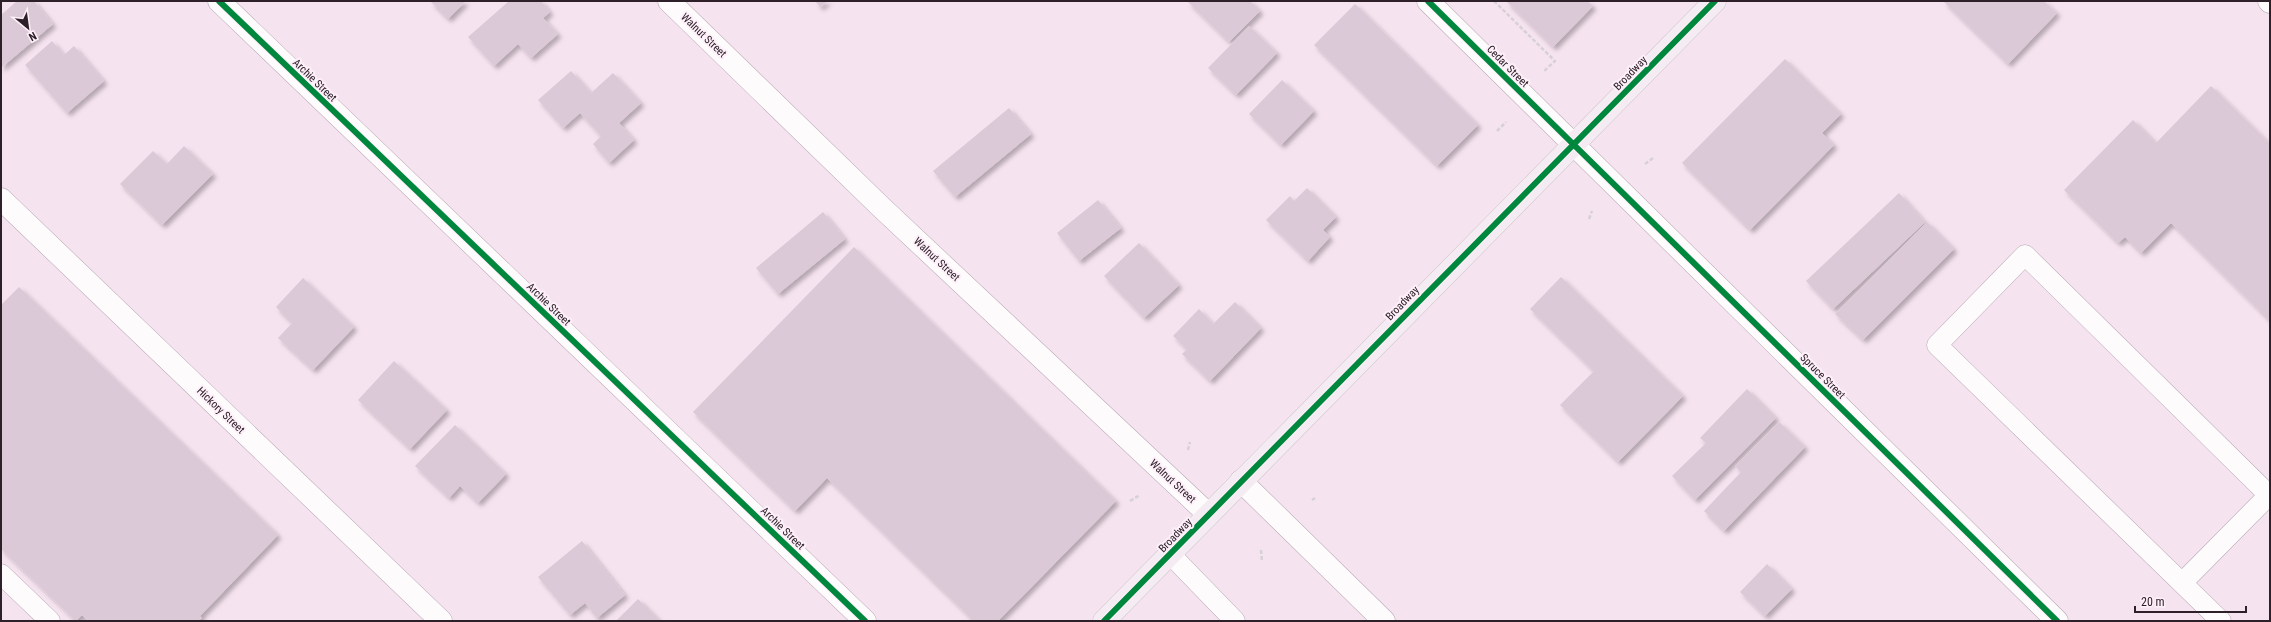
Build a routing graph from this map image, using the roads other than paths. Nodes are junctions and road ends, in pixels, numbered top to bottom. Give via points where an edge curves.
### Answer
1 (219, 1) edge
2 (669, 1) edge
3 (1428, 1) edge
4 (1714, 1) edge
5 (1574, 145) junction
6 (1, 199) edge
7 (1242, 481) junction
8 (2270, 495) edge
9 (1208, 514) junction
10 (1170, 554) junction
11 (1, 574) edge
12 (2182, 583) junction
13 (40, 618) edge
14 (1228, 618) edge
15 (2216, 619) edge
16 (1382, 620) edge
17 (441, 621) edge
18 (866, 621) edge
19 (1104, 621) edge
20 (2056, 621) edge

1 - 18 street, Archie Street
2 - 9 street, Walnut Street via 881,207
3 - 5 street, Cedar Street
4 - 5 main road, Broadway
5 - 7 main road, Broadway via 1479,238
5 - 20 street, Spruce Street
6 - 17 street, Hickory Street
7 - 9 main road, Broadway
7 - 16 street
8 - 12 lane
8 - 12 lane via 2025,255 1937,345
9 - 10 main road, Broadway
10 - 14 lane
10 - 19 main road, Broadway
11 - 13 lane
12 - 15 lane

